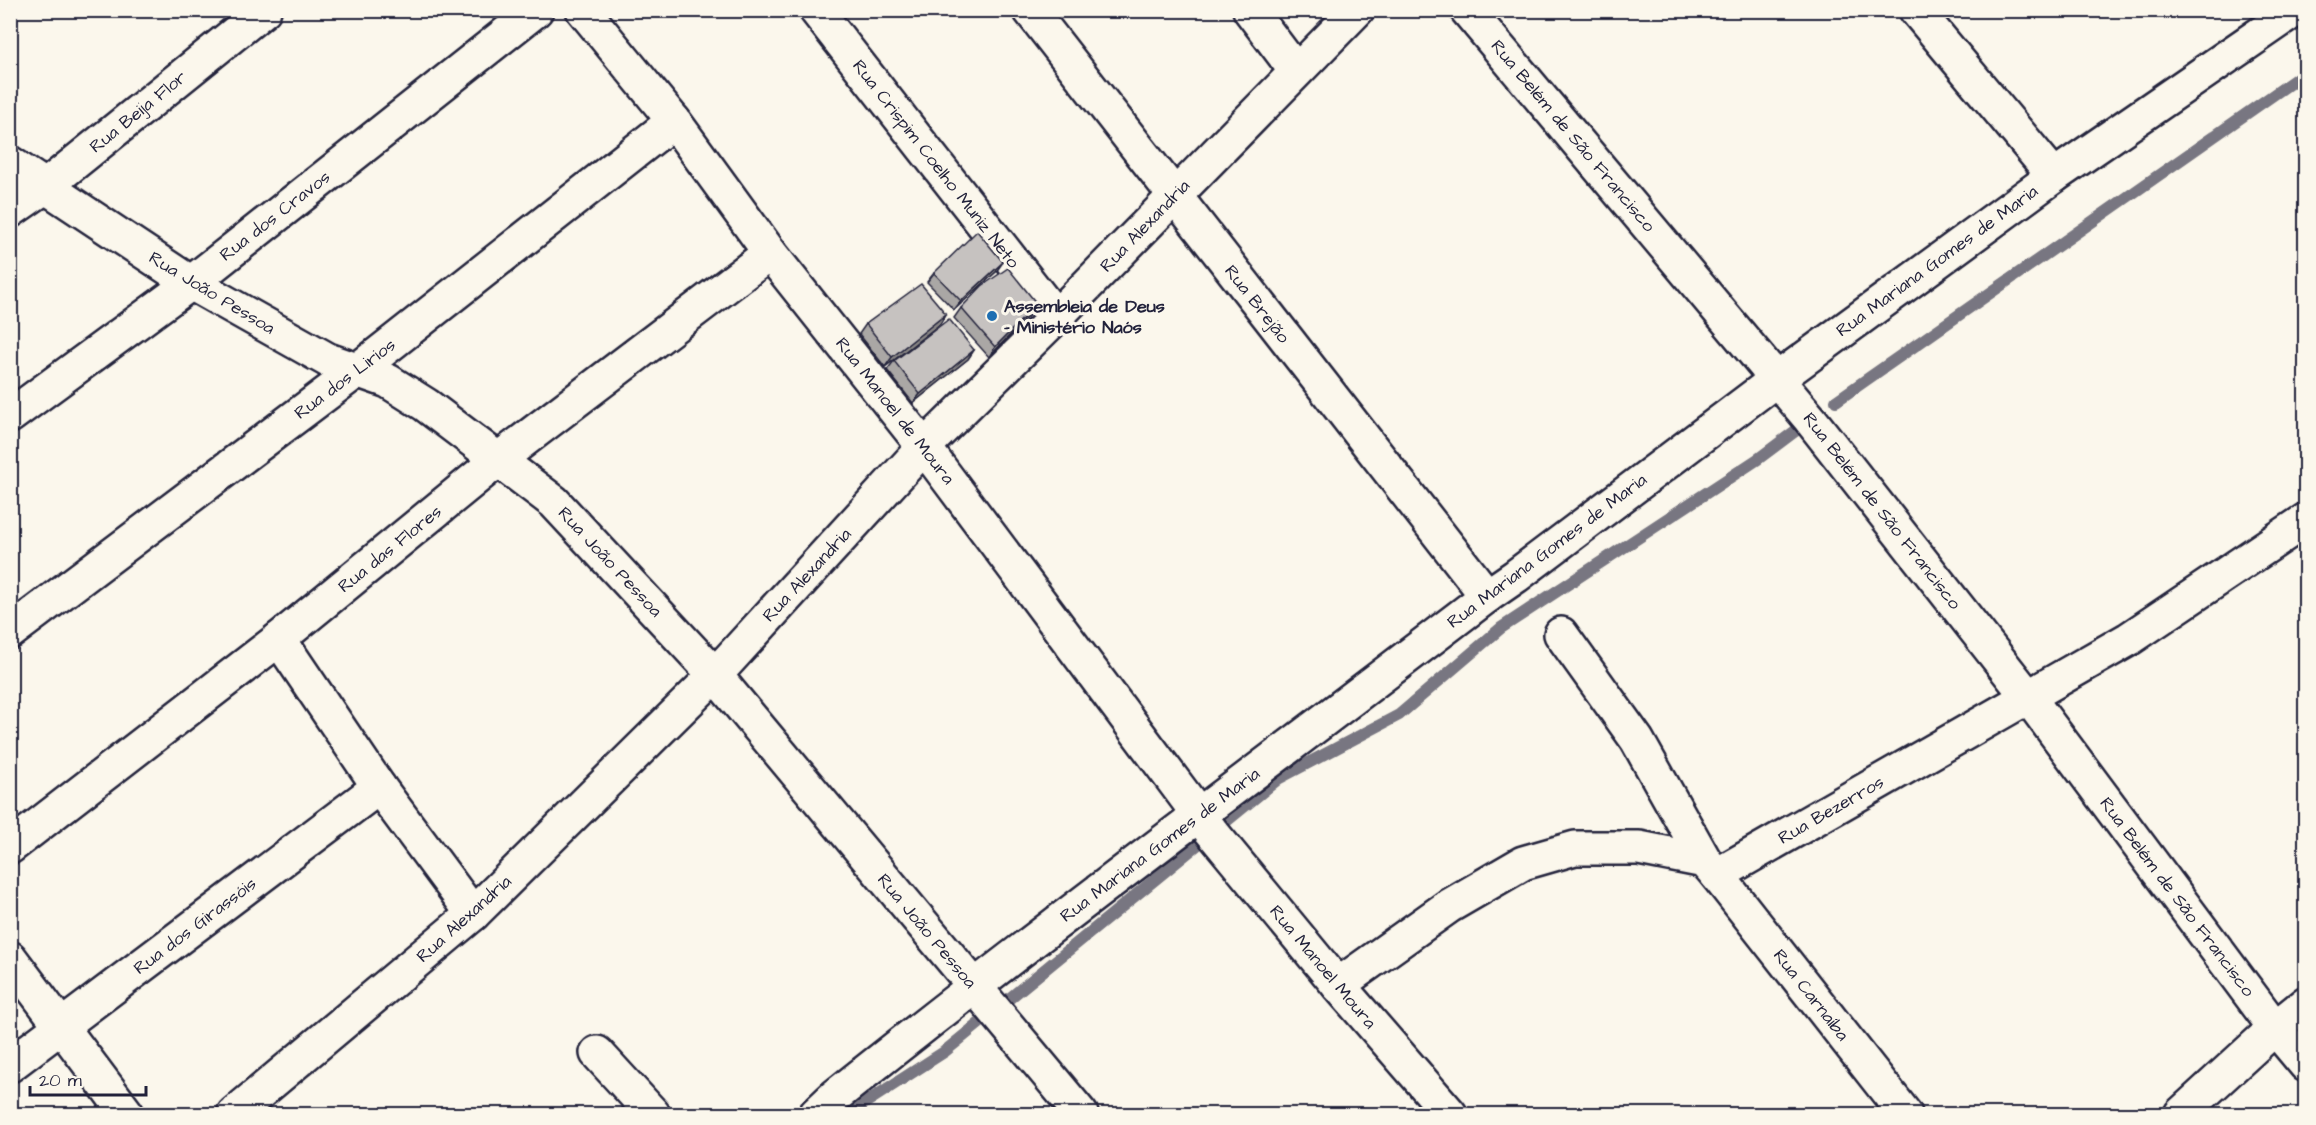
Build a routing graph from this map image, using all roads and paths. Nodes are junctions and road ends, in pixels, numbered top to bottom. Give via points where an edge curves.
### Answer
1 (264, 10) edge
2 (536, 10) edge
3 (583, 10) edge
4 (816, 10) edge
5 (1030, 10) edge
6 (1250, 10) edge
7 (1357, 10) edge
8 (1467, 10) edge
9 (1916, 10) edge
10 (2295, 10) edge
11 (1296, 71) junction
12 (674, 121) junction
13 (10, 163) edge
14 (2054, 176) junction
15 (46, 186) junction
16 (1173, 197) junction
17 (10, 211) edge
18 (771, 253) junction
19 (191, 283) junction
20 (1056, 317) junction
21 (359, 369) junction
22 (1777, 379) junction
23 (10, 416) edge
24 (924, 447) junction
25 (499, 459) junction
26 (2306, 520) edge
27 (1487, 596) junction
28 (10, 632) edge
29 (1561, 634) dead end
30 (279, 639) junction
31 (715, 675) junction
32 (2029, 698) junction
33 (379, 787) junction
34 (1206, 824) junction
35 (10, 847) edge
36 (1711, 868) junction
37 (473, 914) junction
38 (10, 958) edge
39 (1338, 985) junction
40 (976, 990) junction
41 (2306, 1003) edge
42 (62, 1026) junction
43 (2275, 1028) junction
44 (597, 1053) dead end
45 (10, 1065) edge
46 (2306, 1065) edge
47 (127, 1114) edge
48 (234, 1114) edge
49 (652, 1114) edge
50 (816, 1114) edge
51 (1081, 1114) edge
52 (1449, 1114) edge
53 (1905, 1114) edge
54 (2181, 1114) edge

1 - 15 street, Rua Beija Flor
2 - 19 street, Rua dos Cravos
3 - 12 street, Rua Manoel de Moura
4 - 20 street, Rua Crispim Coelho Muniz Neto
5 - 16 street, Rua Brejão
6 - 11 street
7 - 11 street, Rua Alexandria
8 - 22 street, Rua Belém de São Francisco
9 - 14 street
10 - 14 street, Rua Mariana Gomes de Maria
11 - 16 street, Rua Alexandria
12 - 18 street, Rua Manoel de Moura
12 - 21 street, Rua dos Lirios
13 - 15 street, Rua João Pessoa
14 - 22 street, Rua Mariana Gomes de Maria
15 - 17 street, Rua Beija Flor
15 - 19 street, Rua João Pessoa
16 - 20 street, Rua Alexandria
16 - 27 street, Rua Brejão
18 - 24 street, Rua Manoel de Moura
18 - 25 street, Rua das Flores
19 - 21 street, Rua João Pessoa via 328,360
19 - 23 street, Rua dos Cravos
20 - 24 street, Rua Alexandria
21 - 25 street, Rua João Pessoa via 388,381 426,405
21 - 28 street, Rua dos Lirios
22 - 27 street, Rua Mariana Gomes de Maria
22 - 32 street, Rua Belém de São Francisco
24 - 31 street, Rua Alexandria
24 - 34 street, Rua Manoel de Moura
25 - 30 street, Rua das Flores
25 - 31 street, Rua João Pessoa via 554,502
26 - 32 street, Rua Bezerros via 2130,639
27 - 34 street, Rua Mariana Gomes de Maria
29 - 36 street, Rua Carnaíba via 1637,740
30 - 33 street
30 - 35 street, Rua das Flores
31 - 37 street, Rua Alexandria
31 - 40 street, Rua João Pessoa
32 - 36 street, Rua Bezerros
32 - 43 street, Rua Belém de São Francisco
33 - 37 street
33 - 42 street, Rua dos Girassóis
34 - 39 street, Rua Manoel Moura
34 - 40 street, Rua Mariana Gomes de Maria
36 - 39 street via 1639,848 1575,848 1523,864 1449,906
36 - 53 street, Rua Carnaíba
37 - 48 street, Rua Alexandria
38 - 42 street
39 - 52 street, Rua Manoel Moura
40 - 50 street, Rua Mariana Gomes de Maria
40 - 51 street, Rua João Pessoa
41 - 43 street
42 - 45 street, Rua dos Girassóis
42 - 47 street
43 - 46 street, Rua Belém de São Francisco
43 - 54 street
44 - 49 street

